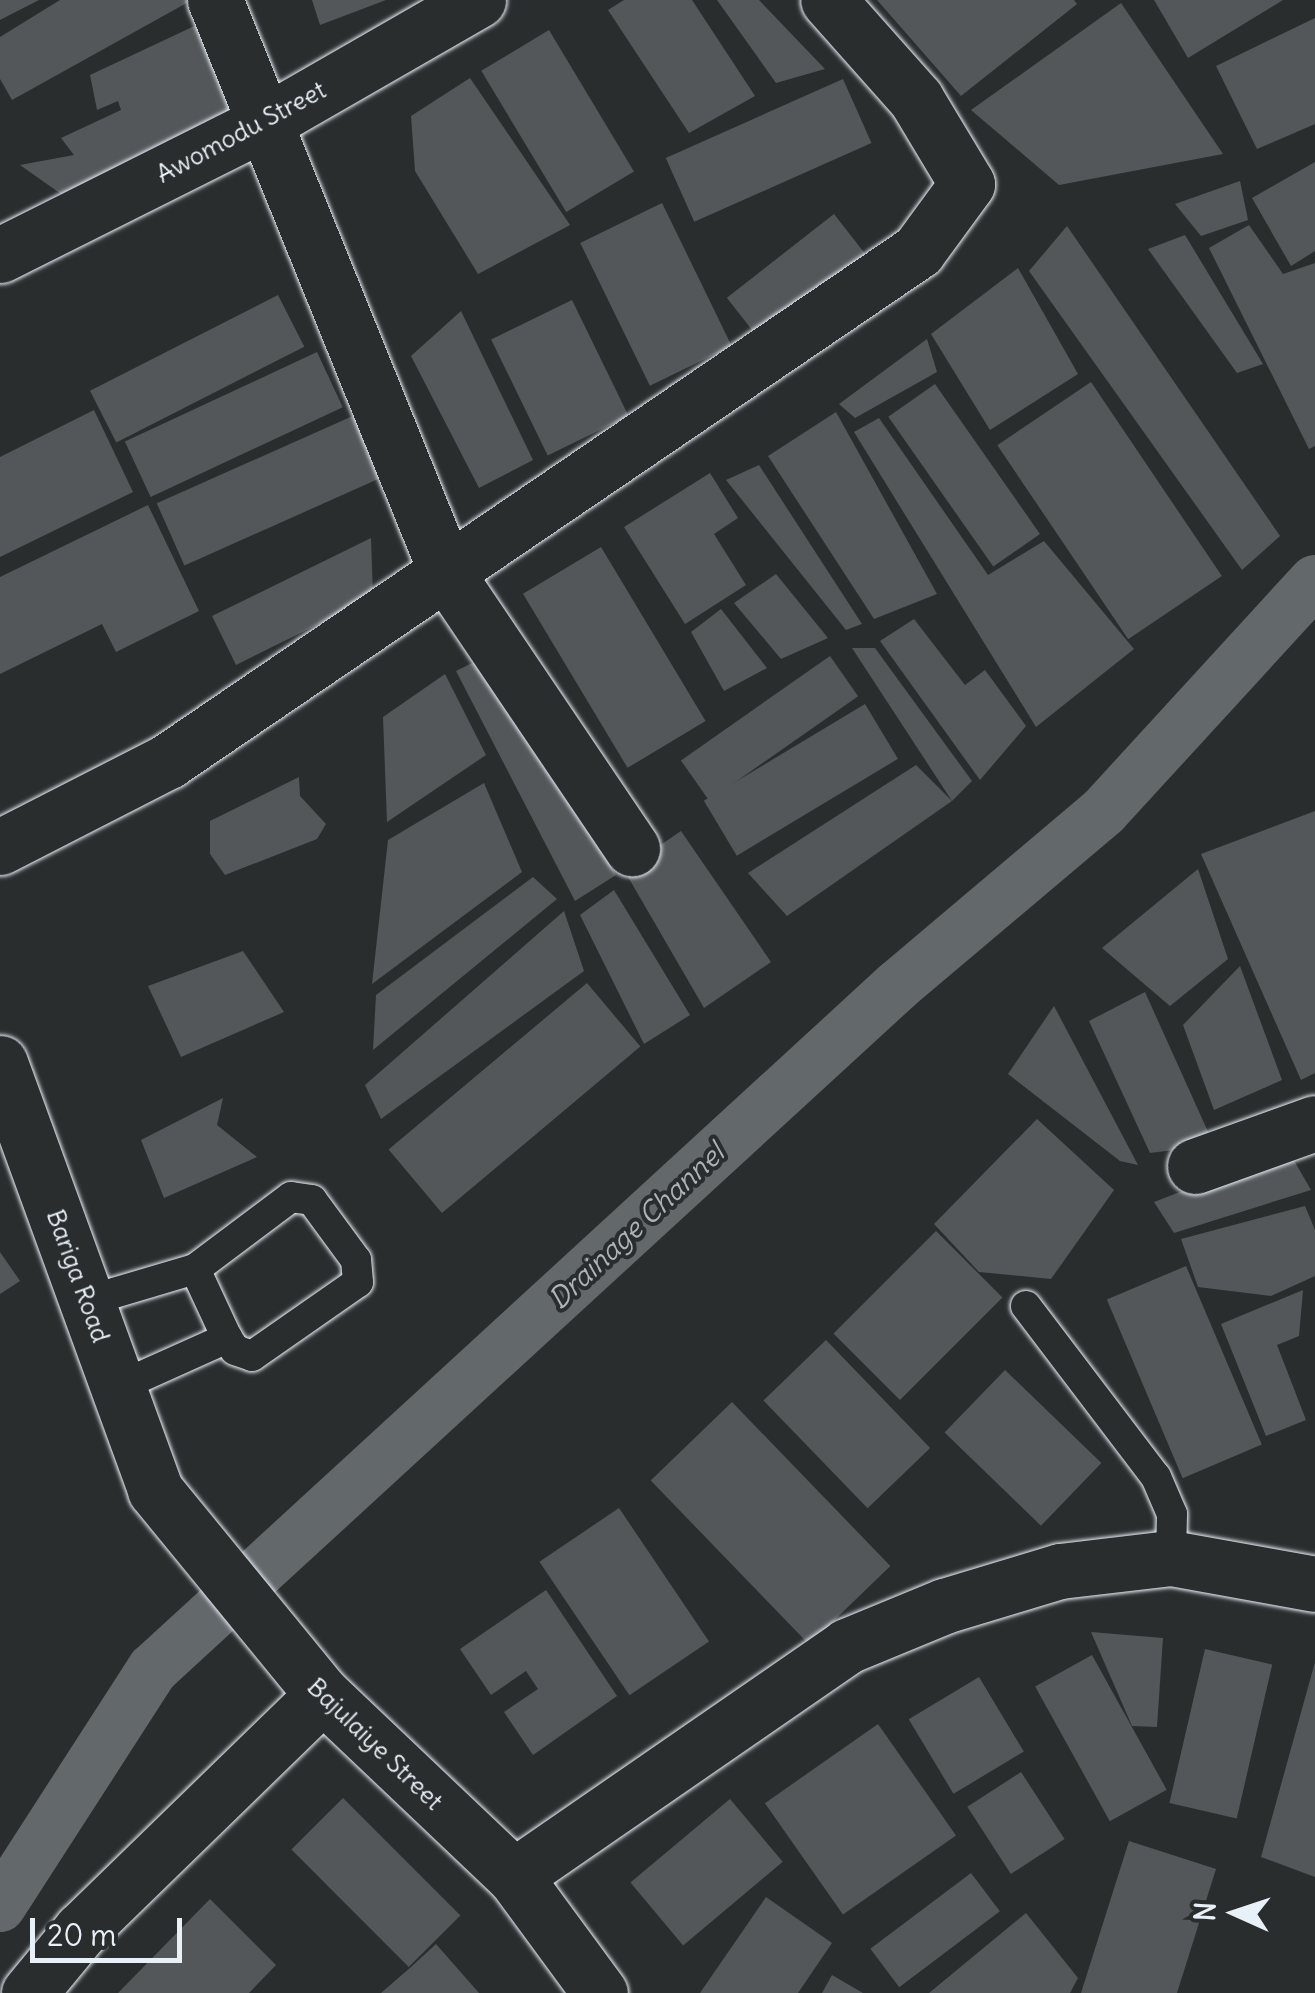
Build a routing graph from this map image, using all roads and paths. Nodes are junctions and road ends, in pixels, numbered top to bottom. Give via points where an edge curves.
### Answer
1 (215, 0) edge
2 (478, 0) edge
3 (828, 0) edge
4 (264, 123) junction
5 (0, 256) edge
6 (447, 574) junction
7 (0, 846) edge
8 (632, 848) dead end
9 (0, 1063) edge
10 (1315, 1123) edge
11 (1195, 1166) dead end
12 (194, 1269) junction
13 (87, 1301) junction
14 (1026, 1306) dead end
15 (228, 1338) junction
16 (118, 1387) junction
17 (155, 1490) joint
18 (1171, 1558) junction
19 (1315, 1584) edge
20 (307, 1678) junction
21 (514, 1876) junction
22 (589, 1989) edge
23 (30, 1993) edge

1 - 4 street
2 - 4 street, Awomodu Street
3 - 6 street via 916,99 967,184 918,250
4 - 5 street, Awomodu Street
4 - 6 street
6 - 7 street via 168,761
6 - 8 street
9 - 13 street, Bariga Road
10 - 11 street
12 - 13 lane
12 - 15 lane
12 - 15 lane via 291,1198 312,1200 356,1260 358,1282 252,1356 235,1350
13 - 16 street, Bariga Road
14 - 18 lane via 1156,1476 1172,1514
15 - 16 lane
16 - 17 street, Bariga Road
17 - 20 street, Bajulaiye Street
18 - 19 street
18 - 21 street via 1060,1571 944,1606 847,1646
20 - 21 street, Bajulaiye Street
20 - 23 street
21 - 22 street, Bajulaiye Street

